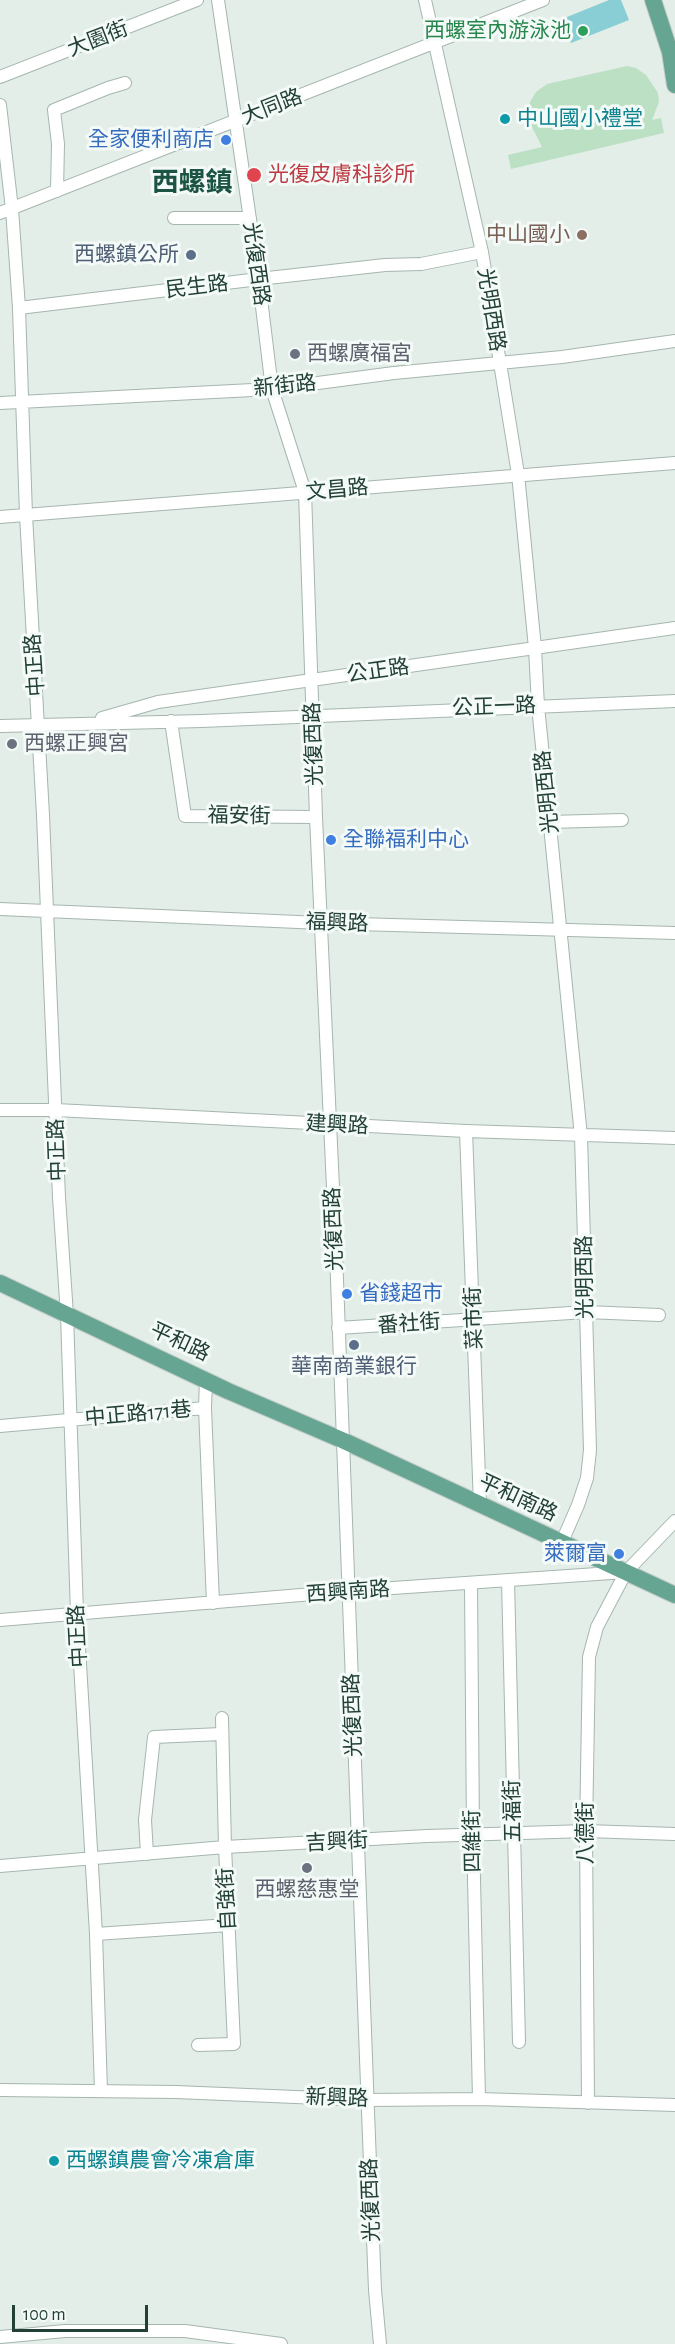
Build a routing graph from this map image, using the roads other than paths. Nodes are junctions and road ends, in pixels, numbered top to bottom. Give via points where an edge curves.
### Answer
1 (197, 0) edge
2 (219, 0) edge
3 (425, 0) edge
4 (543, 0) edge
5 (653, 0) edge
6 (436, 44) junction
7 (674, 75) edge
8 (0, 77) edge
9 (125, 83) dead end
10 (0, 105) edge
11 (235, 122) junction
12 (57, 191) junction
13 (6, 211) edge
14 (174, 218) dead end
15 (250, 218) junction
16 (482, 252) junction
17 (259, 279) junction
18 (19, 309) junction
19 (675, 341) edge
20 (500, 364) junction
21 (272, 389) junction
22 (21, 402) junction
23 (0, 403) edge
24 (675, 463) edge
25 (518, 474) junction
26 (306, 492) junction
27 (26, 515) junction
28 (0, 517) edge
29 (675, 628) edge
30 (535, 648) junction
31 (312, 681) junction
32 (675, 701) edge
33 (538, 705) junction
34 (314, 715) junction
35 (171, 721) junction
36 (39, 723) junction
37 (83, 723) junction
38 (0, 726) edge
39 (316, 817) junction
40 (622, 820) dead end
41 (550, 822) junction
42 (0, 909) edge
43 (48, 911) junction
44 (321, 923) junction
45 (560, 930) junction
46 (675, 933) edge
47 (0, 1110) edge
48 (56, 1110) junction
49 (330, 1125) junction
50 (466, 1131) junction
51 (581, 1136) junction
52 (675, 1138) edge
53 (0, 1283) edge
54 (586, 1312) junction
55 (67, 1315) junction
56 (659, 1315) dead end
57 (474, 1320) junction
58 (338, 1328) junction
59 (206, 1379) junction
60 (205, 1408) junction
61 (71, 1421) junction
62 (0, 1426) edge
63 (342, 1440) junction
64 (480, 1505) junction
65 (675, 1521) edge
66 (561, 1544) junction
67 (626, 1572) junction
68 (508, 1580) junction
69 (471, 1583) junction
70 (349, 1592) junction
71 (675, 1595) edge
72 (213, 1603) junction
73 (77, 1612) junction
74 (0, 1620) edge
75 (222, 1718) dead end
76 (221, 1734) junction
77 (586, 1831) junction
78 (514, 1834) junction
79 (675, 1834) edge
80 (473, 1835) junction
81 (357, 1841) junction
82 (225, 1847) junction
83 (147, 1854) junction
84 (91, 1858) junction
85 (0, 1866) edge
86 (229, 1925) junction
87 (96, 1934) junction
88 (519, 2042) dead end
89 (198, 2045) dead end
90 (0, 2090) edge
91 (101, 2091) junction
92 (479, 2099) junction
93 (367, 2100) junction
94 (588, 2103) junction
95 (675, 2105) edge
96 (0, 2337) edge
97 (281, 2344) edge
98 (380, 2344) edge

1 - 8 street, 大園街
2 - 11 street, 光復西路
3 - 6 street, 光明西路
4 - 6 street, 大同路
5 - 7 main road
6 - 11 street, 大同路
6 - 16 street, 光明西路
9 - 12 street via 54,110
10 - 13 street, 中正路
11 - 12 street, 大同路
11 - 15 street, 光復西路
12 - 13 street, 大同路
13 - 18 street, 中正路
14 - 15 street
15 - 17 street, 光復西路
16 - 17 street, 民生路 via 421,264
16 - 20 street, 光明西路
17 - 18 street, 民生路
17 - 21 street, 光復西路
18 - 22 street, 中正路
19 - 20 street, 新街路
20 - 21 street, 新街路
20 - 25 street, 光明西路
21 - 22 street, 新街路
21 - 26 street, 光復西路
22 - 23 street, 新街路
22 - 27 street, 中正路
24 - 25 street, 文昌路
25 - 26 street, 文昌路
25 - 30 street, 光明西路
26 - 27 street, 文昌路
26 - 31 street, 光復西路
27 - 28 street, 文昌路
27 - 36 street, 中正路
29 - 30 street, 公正路
30 - 31 street, 公正路
30 - 33 street, 光明西路
31 - 34 street, 光復西路
31 - 37 street, 公正路 via 158,702
32 - 33 street, 公正一路
33 - 34 street, 公正一路
33 - 41 street, 光明西路
34 - 35 street, 公正路
34 - 39 street, 光復西路
35 - 37 street, 公正路
35 - 39 street, 福安街 via 184,816
36 - 37 street, 公正路
36 - 38 street, 公正路
36 - 43 street, 中正路
39 - 44 street, 光復西路
40 - 41 street
41 - 45 street, 光明西路
42 - 43 street, 福興路
43 - 44 street, 福興路
43 - 48 street, 中正路
44 - 45 street, 福興路
44 - 49 street, 光復西路
45 - 46 street, 福興路
45 - 51 street, 光明西路
47 - 48 street, 建興路
48 - 49 street, 建興路
48 - 55 street, 中正路
49 - 50 street, 建興路
49 - 58 street, 光復西路
50 - 51 street, 建興路
50 - 57 street, 菜市街
51 - 52 street, 建興路
51 - 54 street, 光明西路
53 - 55 main road, 平和路
54 - 56 street, 番社街
54 - 57 street, 番社街
54 - 66 street, 光明西路 via 590,1450 581,1496
55 - 59 main road, 平和路
55 - 61 street, 中正路
57 - 58 street, 番社街
57 - 64 street, 菜市街
58 - 63 street, 光復西路
59 - 60 street
59 - 63 main road, 平和路
60 - 61 street, 中正路171巷
60 - 72 street
61 - 62 street, 中正路171巷
61 - 73 street, 中正路
63 - 64 main road, 平和南路
63 - 70 street, 光復西路
64 - 66 main road, 平和南路
65 - 67 street
66 - 67 main road, 平和南路
67 - 68 street, 西興南路
67 - 71 main road, 平和南路
67 - 77 street, 八德街 via 597,1627 589,1657
68 - 69 street, 西興南路
68 - 78 street, 五福街
69 - 70 street, 西興南路
69 - 80 street, 四維街
70 - 72 street, 西興南路
70 - 81 street, 光復西路
72 - 73 street, 西興南路
73 - 74 street, 西興南路
73 - 84 street, 中正路
75 - 76 street, 自強街
76 - 82 street, 自強街
76 - 83 street via 154,1737 145,1820
77 - 78 street, 吉興街
77 - 79 street, 吉興街
77 - 94 street, 八德街
78 - 80 street, 吉興街
78 - 88 street, 五福街
80 - 81 street, 吉興街
80 - 92 street, 四維街
81 - 82 street, 吉興街
81 - 93 street, 光復西路
82 - 83 street, 吉興街
82 - 86 street, 自強街
83 - 84 street, 吉興街
84 - 85 street, 吉興街
84 - 87 street, 中正路
86 - 87 street
86 - 89 street, 自強街 via 234,2044
87 - 91 street, 中正路
90 - 91 street, 新興路
91 - 93 street, 新興路
92 - 93 street, 新興路
92 - 94 street, 新興路
93 - 98 street, 光復西路
94 - 95 street, 新興路
96 - 97 street via 65,2331 185,2331

